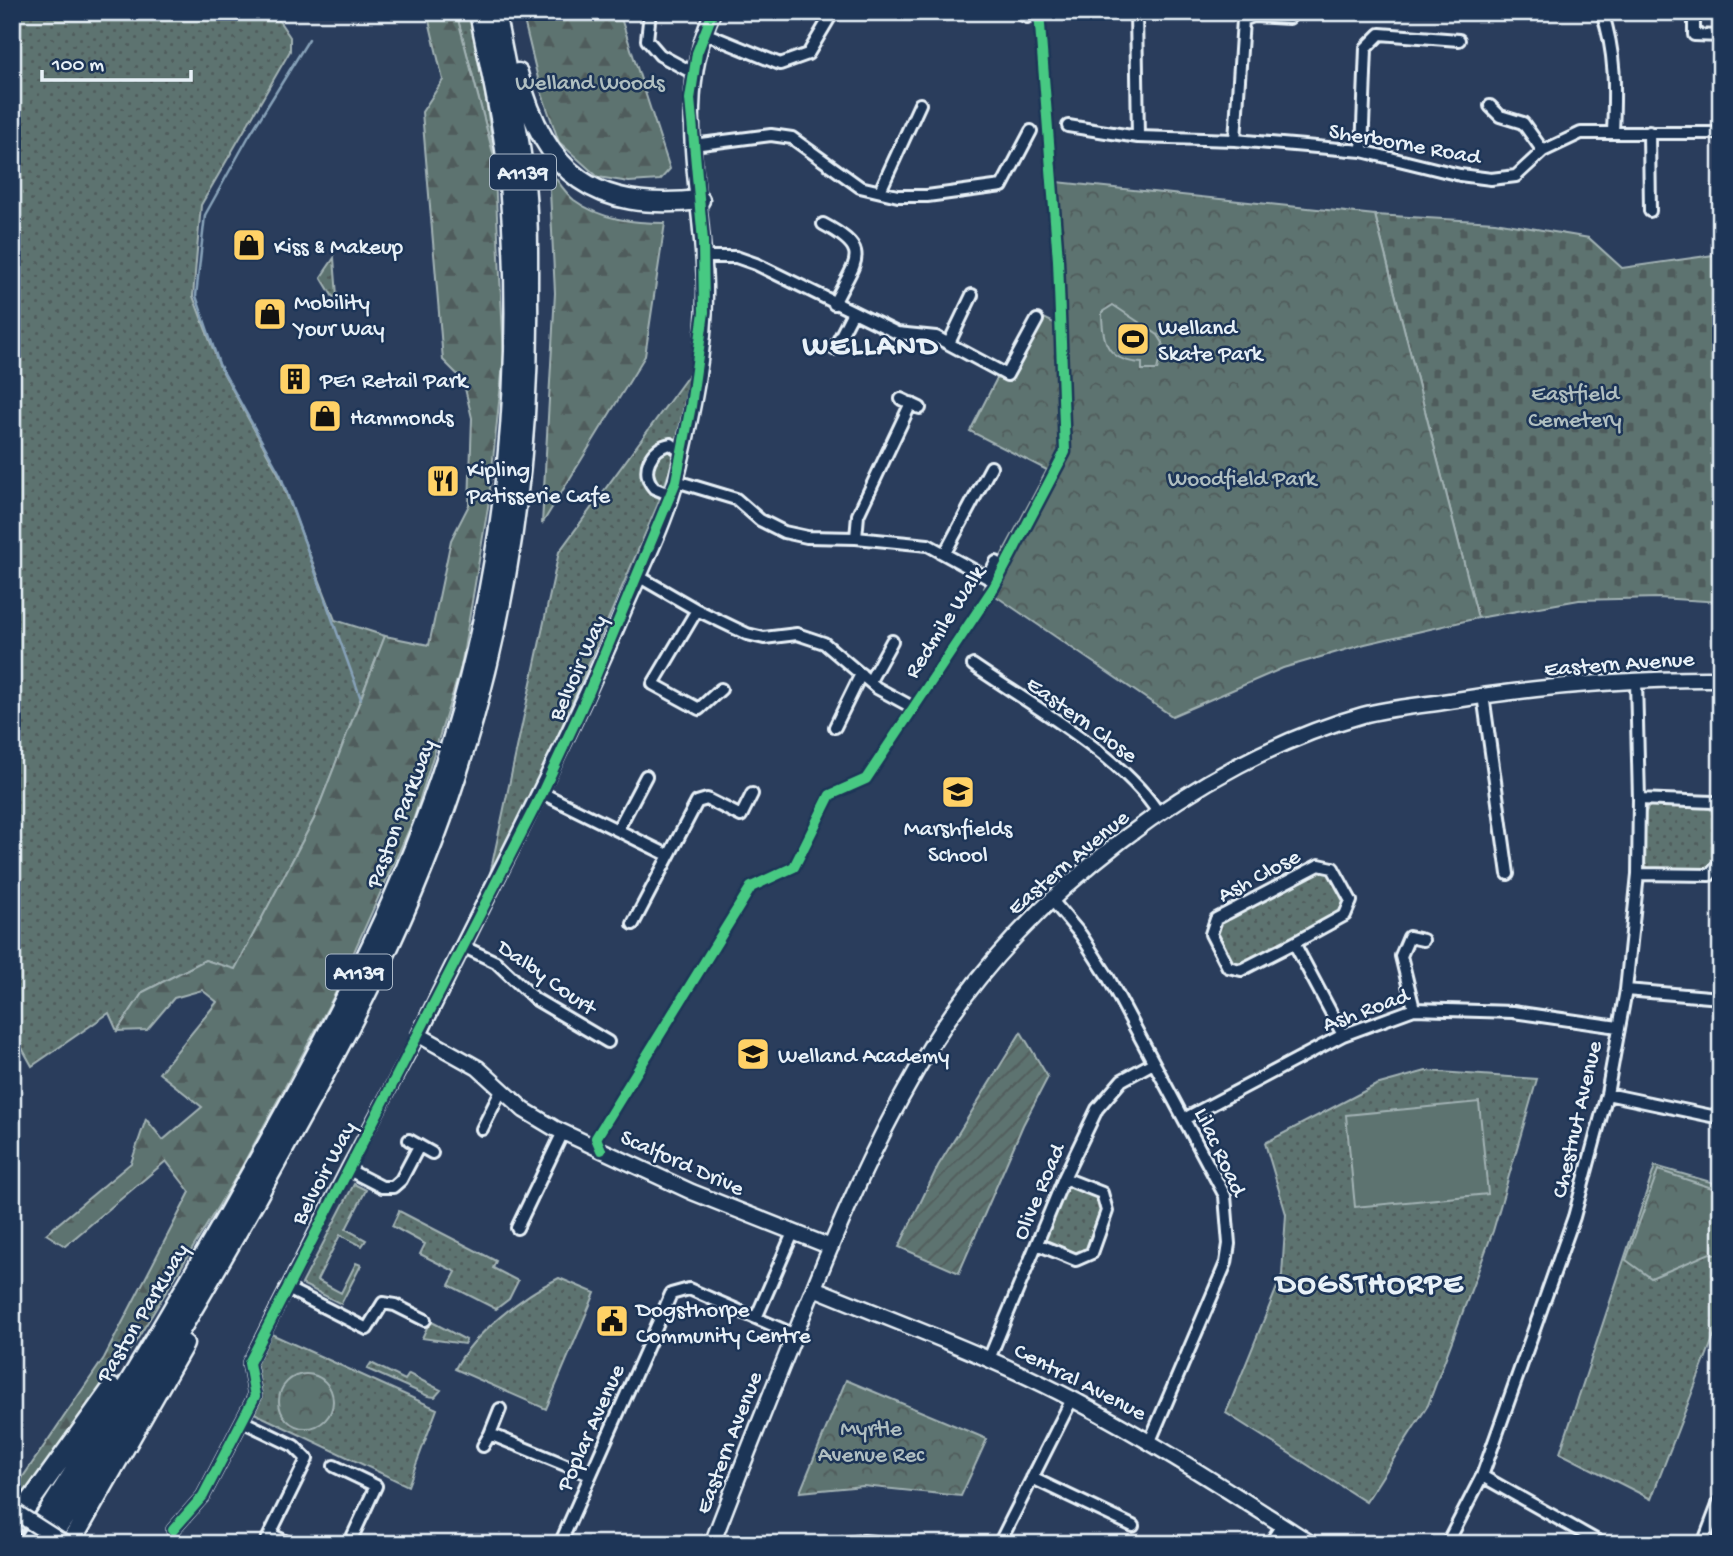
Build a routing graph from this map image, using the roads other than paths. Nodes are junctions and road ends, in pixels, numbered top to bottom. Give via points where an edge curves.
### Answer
1 (479, 12) edge
2 (495, 12) edge
3 (501, 12) edge
4 (650, 12) edge
5 (713, 12) edge
6 (833, 12) edge
7 (1136, 12) edge
8 (1602, 12) edge
9 (1694, 12) edge
10 (1241, 16) edge
11 (1289, 19) dead end
12 (704, 33) junction
13 (1721, 36) edge
14 (1459, 40) dead end
15 (693, 73) junction
16 (920, 104) dead end
17 (1490, 107) dead end
18 (1068, 126) dead end
19 (1031, 131) dead end
20 (1614, 132) junction
21 (1649, 132) junction
22 (1721, 134) edge
23 (1138, 137) junction
24 (1236, 140) junction
25 (693, 145) junction
26 (1362, 151) junction
27 (1543, 151) junction
28 (880, 191) junction
29 (700, 200) junction
30 (1650, 211) dead end
31 (823, 224) dead end
32 (703, 257) junction
33 (972, 295) dead end
34 (834, 304) junction
35 (852, 314) junction
36 (1037, 320) dead end
37 (949, 343) junction
38 (834, 349) dead end
39 (911, 403) dead end
40 (680, 451) junction
41 (991, 467) dead end
42 (673, 488) junction
43 (856, 538) junction
44 (945, 553) junction
45 (1004, 567) dead end
46 (638, 576) junction
47 (697, 610) junction
48 (892, 641) dead end
49 (973, 665) dead end
50 (865, 678) junction
51 (1721, 679) edge
52 (1636, 681) junction
53 (721, 689) dead end
54 (1483, 695) junction
55 (912, 707) dead end
56 (835, 727) dead end
57 (646, 776) dead end
58 (542, 793) junction
59 (752, 794) dead end
60 (1639, 799) junction
61 (1721, 808) edge
62 (1159, 814) junction
63 (618, 829) junction
64 (668, 855) junction
65 (1721, 862) edge
66 (1508, 874) dead end
67 (1638, 874) junction
68 (1051, 899) junction
69 (633, 924) dead end
70 (1423, 940) dead end
71 (1294, 943) junction
72 (462, 946) junction
73 (1626, 990) junction
74 (1721, 998) edge
75 (1414, 1009) junction
76 (1618, 1027) junction
77 (419, 1035) junction
78 (1343, 1035) junction
79 (608, 1042) dead end
80 (1153, 1063) junction
81 (502, 1089) junction
82 (1606, 1094) junction
83 (1186, 1118) junction
84 (1721, 1118) edge
85 (482, 1129) dead end
86 (563, 1132) junction
87 (432, 1153) dead end
88 (346, 1169) junction
89 (1064, 1178) junction
90 (517, 1227) dead end
91 (793, 1233) junction
92 (1037, 1244) junction
93 (831, 1247) junction
94 (201, 1278) junction
95 (285, 1288) junction
96 (814, 1288) junction
97 (756, 1318) junction
98 (425, 1320) dead end
99 (793, 1334) junction
100 (989, 1359) junction
101 (1072, 1399) junction
102 (500, 1409) dead end
103 (242, 1421) junction
104 (490, 1434) junction
105 (1150, 1441) junction
106 (483, 1447) dead end
107 (334, 1466) dead end
108 (590, 1475) junction
109 (1482, 1476) junction
110 (1032, 1478) junction
111 (1721, 1497) edge
112 (12, 1510) edge
113 (1282, 1525) junction
114 (1133, 1526) dead end
115 (12, 1527) edge
116 (173, 1530) dead end
117 (268, 1539) edge
118 (28, 1544) edge
119 (47, 1544) edge
120 (68, 1544) edge
121 (291, 1544) edge
122 (349, 1544) edge
123 (560, 1544) edge
124 (712, 1544) edge
125 (836, 1544) edge
126 (896, 1544) edge
127 (999, 1544) edge
128 (1270, 1544) edge
129 (1312, 1544) edge
130 (1447, 1544) edge
131 (1603, 1544) edge
132 (1703, 1544) edge

1 - 94 highway, Paston Parkway / A1139 via 508,179 514,350 504,488 468,680 435,794 380,929
2 - 94 highway, Paston Parkway / A1139 via 524,177 529,342 518,490 498,621 456,776 417,881 364,998
3 - 29 highway via 528,108 557,158 580,182 614,198 649,203
4 - 15 street via 647,40 660,55
5 - 12 street, Belvoir Way
6 - 12 street via 808,54 780,64
7 - 23 street
8 - 20 street via 1615,70
9 - 13 street via 1694,35
10 - 11 street
10 - 24 street
12 - 15 street, Belvoir Way
14 - 26 street via 1380,34 1366,48
15 - 25 street, Belvoir Way
16 - 28 street
17 - 27 street via 1500,116 1523,123
18 - 23 street, Sherborne Road
19 - 28 street via 1002,186 928,196
20 - 21 street, Sherborne Road
20 - 27 street, Sherborne Road via 1581,133
21 - 22 street, Sherborne Road
21 - 30 street
23 - 24 street, Sherborne Road
24 - 26 street, Sherborne Road
25 - 28 street via 771,135 792,138 860,187
25 - 29 street, Belvoir Way
26 - 27 street, Sherborne Road via 1491,179 1516,176
29 - 32 street, Belvoir Way
31 - 34 street via 848,237 856,257
32 - 34 street via 736,257
32 - 40 street, Belvoir Way via 704,316
33 - 37 street
34 - 35 street
35 - 37 street via 897,333
35 - 38 street
36 - 37 street via 1007,376
39 - 43 street via 858,515
40 - 42 street, Belvoir Way
40 - 42 street via 671,444 659,446 647,473 654,488
41 - 44 street
42 - 43 street via 736,499 760,520 784,532
42 - 46 street, Belvoir Way
43 - 44 street via 928,545
44 - 45 street via 988,578 996,562
46 - 47 street
46 - 58 street, Belvoir Way
47 - 50 street via 759,638 797,634 824,643
47 - 53 street via 653,684 699,709
48 - 50 street
49 - 62 street, Eastern Close via 1106,758 1144,790
50 - 55 street
50 - 56 street
51 - 52 street, Eastern Avenue
52 - 54 street, Eastern Avenue
52 - 60 street, Chestnut Avenue
54 - 62 street, Eastern Avenue via 1365,714 1268,749
54 - 66 street
57 - 63 street
58 - 63 street
58 - 72 street, Belvoir Way
59 - 64 street via 741,816 707,799 697,802
60 - 61 street via 1713,802
60 - 67 street, Chestnut Avenue
62 - 68 street, Eastern Avenue
63 - 64 street
64 - 69 street
65 - 67 street via 1710,875
67 - 73 street, Chestnut Avenue
68 - 80 street, Lilac Road via 1108,977
68 - 93 street, Eastern Avenue via 1014,935 935,1039 860,1176
70 - 75 street via 1409,937 1401,956
71 - 71 street, Ash Close via 1241,970 1228,967 1211,934 1216,919 1319,865 1333,868 1350,901 1345,915
71 - 78 street
72 - 77 street, Belvoir Way
72 - 79 street, Dalby Court via 496,962 535,999
73 - 74 street
73 - 76 street, Chestnut Avenue
75 - 76 street, Ash Road via 1513,1012
75 - 78 street, Ash Road
76 - 82 street, Chestnut Avenue
77 - 81 street, Scalford Drive via 478,1068
77 - 88 street, Belvoir Way
78 - 83 street, Ash Road
80 - 83 street, Lilac Road
80 - 89 street, Olive Road via 1122,1080 1102,1102
81 - 85 street
81 - 86 street, Scalford Drive via 524,1110
82 - 84 street
82 - 109 street, Chestnut Avenue via 1574,1217
83 - 105 street, Lilac Road via 1225,1196 1229,1244 1226,1263
86 - 90 street
86 - 91 street, Scalford Drive
87 - 88 street via 414,1143 401,1180 393,1187 382,1187
88 - 95 street, Belvoir Way
89 - 92 street, Olive Road
89 - 92 street via 1102,1193 1107,1211 1092,1253 1076,1260
91 - 93 street, Scalford Drive
91 - 97 street
92 - 100 street, Olive Road
93 - 96 street, Eastern Avenue
94 - 115 highway, A1139
94 - 118 highway, Paston Parkway / A1139
94 - 119 highway, Paston Parkway / A1139
94 - 120 highway, A1139 via 185,1342
95 - 98 street via 367,1329 383,1303
95 - 103 street, Belvoir Way via 249,1363 255,1395
96 - 99 street, Eastern Avenue
96 - 100 street, Central Avenue
97 - 99 street, Poplar Avenue
97 - 108 street, Poplar Avenue via 689,1289 671,1294
99 - 124 street, Eastern Avenue
100 - 101 street, Central Avenue
101 - 105 street, Central Avenue
101 - 110 street
102 - 104 street
103 - 116 street, Belvoir Way via 203,1496
103 - 117 street via 294,1446 307,1459
104 - 106 street
104 - 108 street
105 - 113 street, Central Avenue
107 - 122 street via 376,1486
108 - 123 street, Poplar Avenue
109 - 130 street, Chestnut Avenue
109 - 131 street
110 - 114 street
110 - 127 street
111 - 132 street
112 - 120 street, bridge
113 - 128 street
113 - 129 street, Central Avenue
117 - 121 street
125 - 126 street

